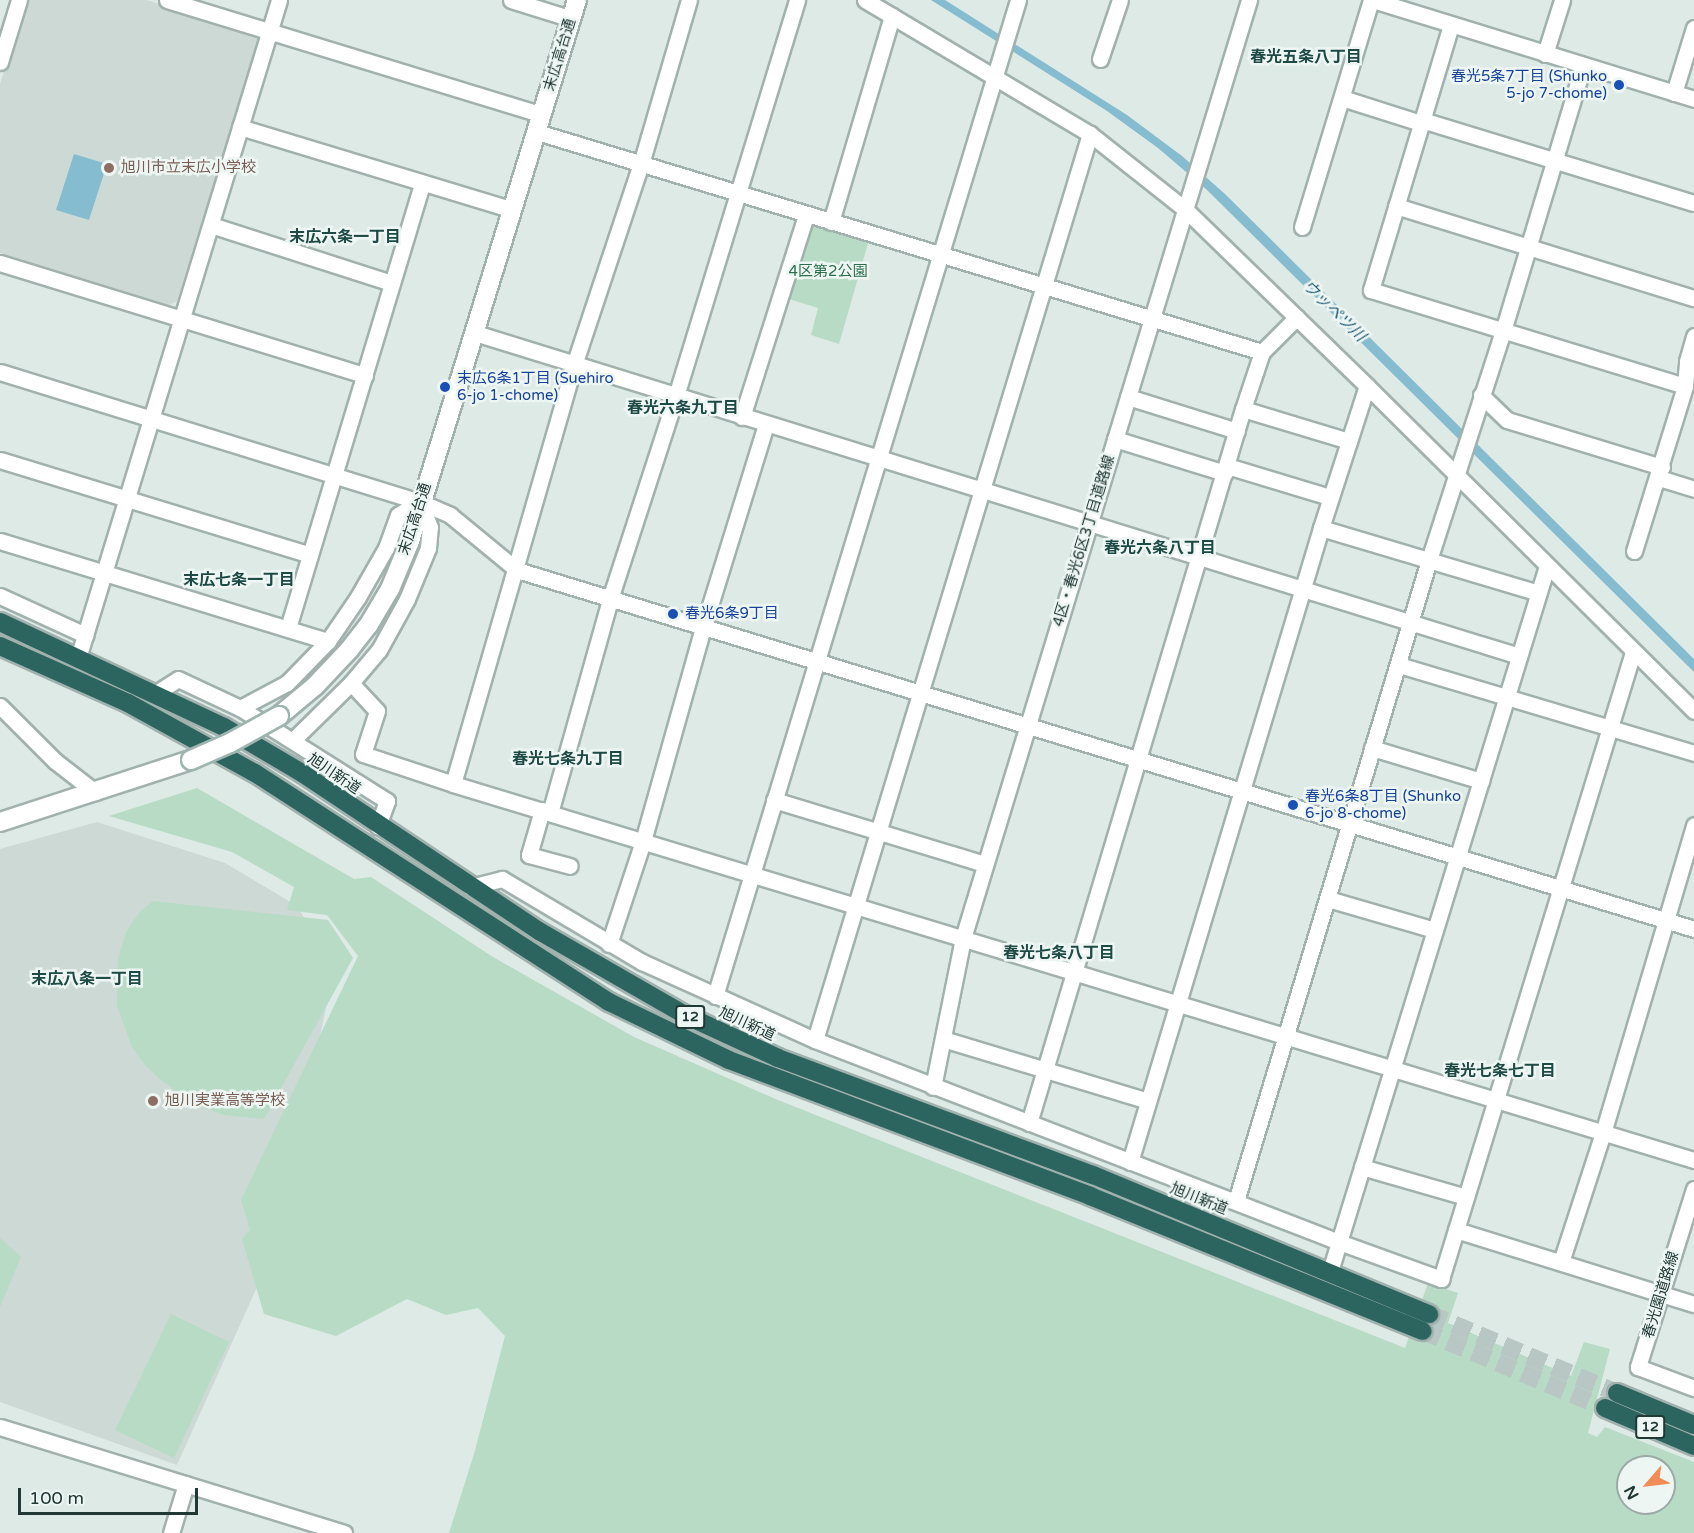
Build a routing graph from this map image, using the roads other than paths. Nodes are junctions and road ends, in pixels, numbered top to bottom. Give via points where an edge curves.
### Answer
1 (19, 0) edge
2 (167, 0) edge
3 (279, 0) edge
4 (511, 0) edge
5 (577, 0) edge
6 (689, 0) edge
7 (796, 0) edge
8 (866, 0) edge
9 (1120, 0) edge
10 (1249, 0) edge
11 (1372, 0) edge
12 (1562, 0) edge
13 (1017, 5) edge
14 (1415, 6) edge
15 (892, 16) junction
16 (572, 19) junction
17 (1451, 25) junction
18 (1694, 29) edge
19 (269, 31) junction
20 (1545, 54) junction
21 (1, 58) edge
22 (1100, 59) dead end
23 (1583, 66) junction
24 (996, 71) junction
25 (1674, 93) junction
26 (1342, 99) junction
27 (1694, 99) edge
28 (1421, 121) junction
29 (539, 124) junction
30 (240, 128) junction
31 (1090, 134) junction
32 (1554, 160) junction
33 (641, 164) junction
34 (422, 183) junction
35 (737, 193) junction
36 (1694, 203) edge
37 (1187, 204) junction
38 (1396, 206) junction
39 (513, 210) junction
40 (806, 215) junction
41 (831, 222) junction
42 (211, 225) junction
43 (1302, 227) dead end
44 (1528, 247) junction
45 (939, 255) junction
46 (0, 262) edge
47 (392, 283) junction
48 (1044, 287) junction
49 (1694, 298) edge
50 (1297, 317) junction
51 (1152, 318) junction
52 (182, 319) junction
53 (1503, 331) junction
54 (475, 333) junction
55 (1694, 336) edge
56 (1262, 352) junction
57 (1690, 362) edge
58 (574, 365) junction
59 (0, 372) edge
60 (365, 375) junction
61 (1367, 386) junction
62 (1685, 386) junction
63 (676, 396) junction
64 (1128, 397) junction
65 (1479, 403) junction
66 (1243, 409) junction
67 (742, 417) junction
68 (152, 419) junction
69 (766, 424) junction
70 (1237, 431) junction
71 (1115, 440) junction
72 (1349, 441) junction
73 (878, 459) junction
74 (0, 460) edge
75 (1458, 468) junction
76 (1226, 469) junction
77 (1660, 472) junction
78 (335, 475) junction
79 (982, 489) junction
80 (1694, 489) edge
81 (1330, 497) junction
82 (127, 499) junction
83 (420, 502) junction
84 (1090, 522) junction
85 (1321, 528) junction
86 (0, 541) edge
87 (1634, 551) dead end
88 (310, 555) junction
89 (1200, 557) junction
90 (1429, 560) junction
91 (1547, 566) junction
92 (517, 570) junction
93 (104, 573) junction
94 (1302, 589) junction
95 (1539, 593) junction
96 (0, 596) edge
97 (610, 599) junction
98 (0, 622) edge
99 (1411, 622) junction
100 (288, 628) junction
101 (703, 628) junction
102 (85, 635) junction
103 (328, 641) junction
104 (0, 646) edge
105 (1633, 652) junction
106 (1519, 656) junction
107 (78, 658) junction
108 (816, 662) junction
109 (1399, 665) junction
110 (351, 683) junction
111 (156, 693) junction
112 (920, 694) junction
113 (1506, 696) junction
114 (0, 706) edge
115 (240, 708) junction
116 (1694, 711) edge
117 (1027, 727) junction
118 (1610, 728) junction
119 (293, 740) junction
120 (1372, 748) junction
121 (1694, 753) edge
122 (1138, 760) junction
123 (1481, 781) junction
124 (453, 784) junction
125 (95, 792) junction
126 (1242, 792) junction
127 (774, 800) junction
128 (546, 812) junction
129 (0, 822) edge
130 (1351, 825) junction
131 (1694, 825) edge
132 (378, 826) junction
133 (877, 833) junction
134 (643, 841) junction
135 (1690, 853) edge
136 (1458, 857) junction
137 (985, 864) junction
138 (570, 866) dead end
139 (750, 874) junction
140 (470, 888) junction
141 (1560, 888) junction
142 (1328, 898) junction
143 (854, 906) junction
144 (1666, 921) junction
145 (1694, 929) edge
146 (1435, 930) junction
147 (963, 938) junction
148 (609, 944) junction
149 (1073, 972) junction
150 (715, 996) junction
151 (1177, 1004) junction
152 (1285, 1036) junction
153 (943, 1039) junction
154 (815, 1040) junction
155 (1393, 1069) junction
156 (1044, 1070) junction
157 (933, 1087) junction
158 (1496, 1100) junction
159 (1148, 1101) junction
160 (1029, 1123) junction
161 (1603, 1133) junction
162 (1694, 1160) edge
163 (1130, 1162) junction
164 (1362, 1167) junction
165 (1694, 1189) edge
166 (1466, 1197) junction
167 (1236, 1201) junction
168 (1456, 1230) junction
169 (1687, 1231) edge
170 (1339, 1242) junction
171 (1561, 1262) junction
172 (1330, 1271) junction
173 (1661, 1294) junction
174 (1694, 1304) edge
175 (1694, 1388) edge
176 (1617, 1393) tunnel mouth
177 (1605, 1408) tunnel mouth
178 (1694, 1425) edge
179 (0, 1427) edge
180 (1694, 1446) edge
181 (186, 1484) junction
182 (171, 1533) edge
183 (344, 1533) edge

1 - 21 street
2 - 19 street
3 - 19 street
4 - 16 street
5 - 16 street, 末広高台通
6 - 33 street
7 - 35 street
8 - 15 street
9 - 22 street
10 - 37 street, 4区・春光6区3丁目道路線
11 - 14 street
11 - 26 street
12 - 20 street
13 - 24 street
14 - 17 street
15 - 24 street
15 - 41 street
16 - 29 street, 末広高台通
17 - 20 street
17 - 28 street
18 - 25 street
19 - 29 street
19 - 30 street
20 - 23 street
23 - 25 street
23 - 32 street
24 - 31 street
24 - 45 street
25 - 27 street
26 - 28 street
26 - 43 street
28 - 32 street
28 - 38 street
29 - 33 street
29 - 39 street, 末広高台通
30 - 34 street
30 - 42 street
31 - 37 street
31 - 48 street
32 - 36 street
32 - 44 street
33 - 35 street
33 - 58 street
34 - 39 street
34 - 47 street
35 - 40 street
35 - 63 street
37 - 50 street
37 - 51 street, 4区・春光6区3丁目道路線
38 - 44 street
38 - 53 street via 1371,290
39 - 54 street, 末広高台通
40 - 41 street
40 - 67 street
41 - 45 street
42 - 47 street
42 - 52 street
44 - 49 street
44 - 53 street
45 - 48 street
45 - 73 street
46 - 52 street
47 - 60 street
48 - 51 street
48 - 79 street
50 - 56 street
50 - 61 street
51 - 56 street
51 - 64 street, 4区・春光6区3丁目道路線
52 - 60 street
52 - 68 street
53 - 62 street
53 - 65 street
54 - 58 street
54 - 83 street, 末広高台通
55 - 57 street
56 - 66 street
57 - 62 street
58 - 63 street
58 - 92 street
59 - 68 street
60 - 78 street
61 - 72 street
61 - 75 street
62 - 77 street
63 - 67 street
63 - 97 street
64 - 70 street
64 - 71 street, 4区・春光6区3丁目道路線
65 - 75 street
65 - 77 street via 1507,420
66 - 70 street
66 - 72 street
67 - 69 street
68 - 78 street
68 - 82 street
69 - 73 street
69 - 101 street
70 - 76 street
71 - 76 street
71 - 84 street, 4区・春光6区3丁目道路線
72 - 81 street
73 - 79 street
73 - 108 street
74 - 82 street
75 - 90 street
75 - 91 street
76 - 81 street
76 - 89 street
77 - 80 street
77 - 87 street
78 - 83 street
78 - 88 street
79 - 84 street
79 - 112 street
81 - 85 street
82 - 88 street
82 - 93 street
83 - 92 street via 450,515
83 - 103 street via 398,515 386,548
83 - 110 street via 430,526 424,561 379,650
83 - 125 street, 末広高台通, bridge via 410,541 390,589 368,626 315,686 279,716 238,739 191,760
84 - 89 street
84 - 117 street, 4区・春光6区3丁目道路線
85 - 90 street
85 - 94 street
86 - 93 street
88 - 100 street
89 - 94 street
89 - 122 street
90 - 95 street
90 - 99 street
91 - 95 street
91 - 105 street
92 - 97 street
92 - 124 street
93 - 100 street
93 - 102 street
94 - 99 street
94 - 126 street
95 - 106 street
96 - 102 street
97 - 101 street
97 - 128 street
98 - 107 highway, 旭川新道 / 12
99 - 106 street
99 - 109 street
100 - 103 street
101 - 108 street
101 - 134 street
102 - 107 street
103 - 115 street via 287,682
104 - 172 highway, 旭川新道 / 12 via 128,703 255,773 619,1007 729,1060 1426,1323
105 - 116 street
105 - 118 street
106 - 113 street
107 - 111 highway, 旭川新道 / 12
108 - 112 street
108 - 127 street
109 - 113 street
109 - 120 street
110 - 119 street
110 - 124 street via 377,711 363,754
111 - 115 street via 178,679
111 - 132 highway, 旭川新道 / 12 via 302,773
112 - 117 street
112 - 133 street
113 - 118 street
113 - 123 street
114 - 125 street via 55,760
115 - 119 street
117 - 122 street
117 - 137 street, 4区・春光6区3丁目道路線
118 - 121 street
118 - 141 street
119 - 132 street via 387,801
120 - 123 street
120 - 130 street
122 - 126 street
122 - 149 street
123 - 136 street
124 - 128 street
125 - 129 street, 末広高台通
126 - 130 street
126 - 151 street
127 - 133 street
127 - 139 street
128 - 134 street
128 - 138 street via 529,855
130 - 136 street
130 - 142 street
131 - 135 street
132 - 140 highway, 旭川新道 / 12
133 - 137 street
133 - 143 street
134 - 139 street
134 - 148 street
135 - 144 street
136 - 141 street
136 - 146 street
137 - 147 street, 4区・春光6区3丁目道路線
139 - 143 street
139 - 150 street
140 - 148 street via 502,879
140 - 172 highway, 旭川新道 / 12 via 603,970 777,1058 1093,1176
141 - 144 street
141 - 158 street
142 - 146 street
142 - 152 street
143 - 147 street
143 - 154 street
144 - 145 street
144 - 161 street
146 - 155 street
147 - 149 street
147 - 153 street, 4区・春光6区3丁目道路線
148 - 150 street
149 - 151 street
149 - 156 street
150 - 154 street
151 - 152 street
151 - 159 street
152 - 155 street
152 - 167 street
153 - 156 street
153 - 157 street, 4区・春光6区3丁目道路線
154 - 157 street
155 - 158 street
155 - 164 street
156 - 159 street
156 - 160 street
157 - 160 street
158 - 161 street
158 - 166 street
159 - 163 street
160 - 163 street
161 - 162 street
161 - 171 street
163 - 167 street
164 - 166 street
164 - 170 street
165 - 169 street, 春光園道路線
166 - 168 street
167 - 170 street
168 - 170 street via 1441,1279
168 - 171 street
169 - 173 street, 春光園道路線
170 - 172 street
171 - 173 street
173 - 174 street
173 - 175 street, 春光園道路線 via 1638,1367
176 - 178 highway, 12
177 - 180 highway, 12
179 - 181 street
181 - 182 street
181 - 183 street

